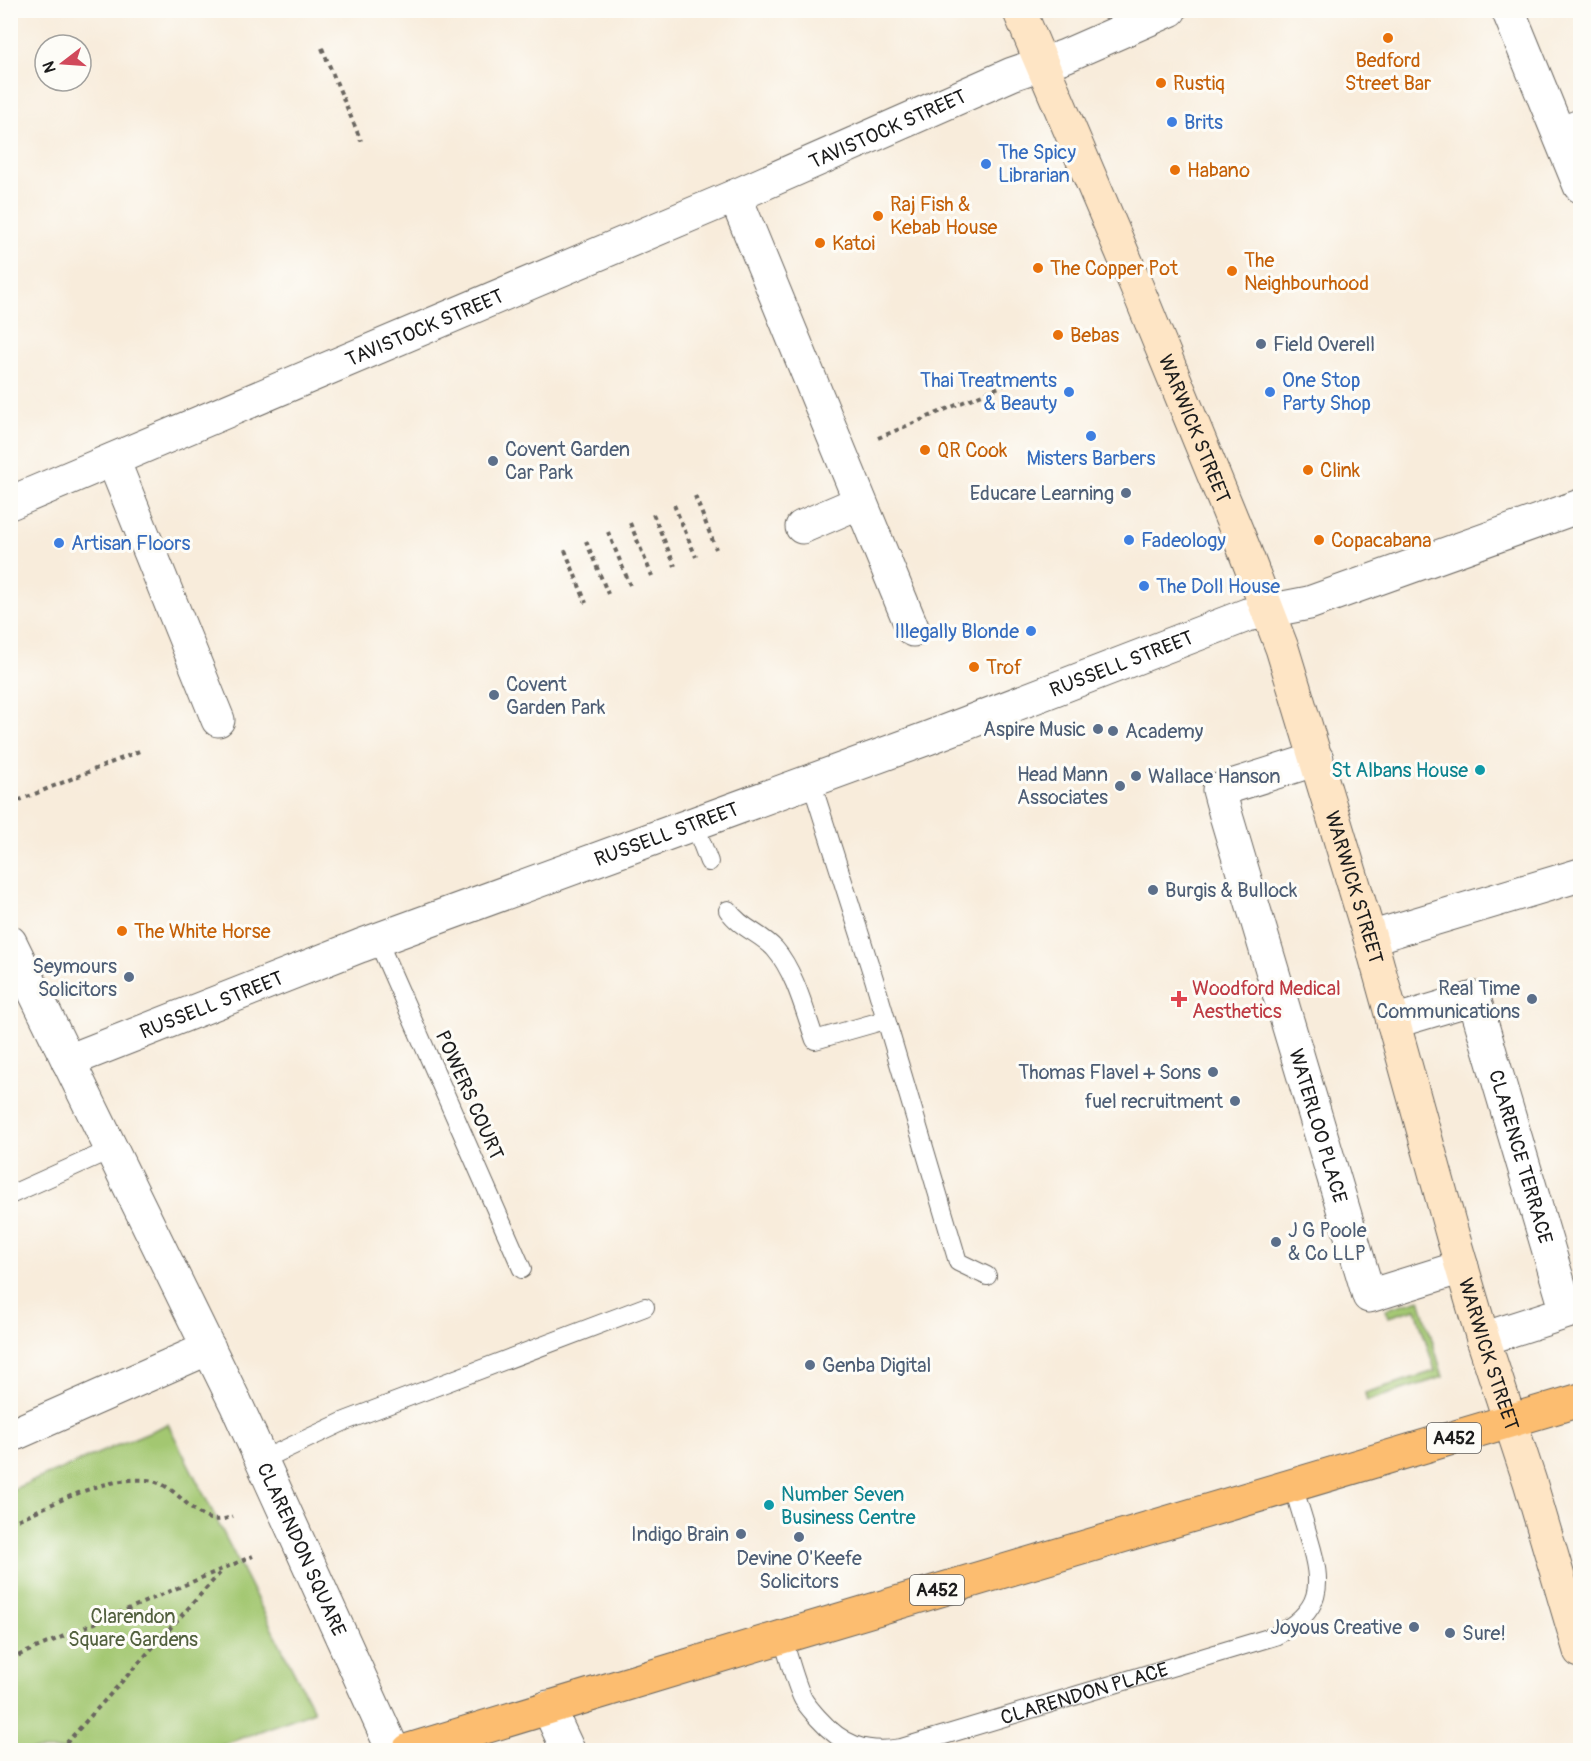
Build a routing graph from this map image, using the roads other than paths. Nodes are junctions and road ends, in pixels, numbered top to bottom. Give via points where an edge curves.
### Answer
1 (1019, 10) edge
2 (1170, 10) edge
3 (1508, 10) edge
4 (1041, 65) junction
5 (1569, 123) edge
6 (1581, 186) edge
7 (735, 196) junction
8 (113, 460) junction
9 (10, 502) edge
10 (860, 502) junction
11 (1581, 506) edge
12 (802, 526) dead end
13 (1267, 610) junction
14 (913, 630) dead end
15 (218, 720) dead end
16 (1317, 759) junction
17 (811, 781) junction
18 (694, 823) junction
19 (710, 862) dead end
20 (1581, 875) edge
21 (728, 910) dead end
22 (1370, 938) junction
23 (377, 939) junction
24 (12, 947) edge
25 (885, 1020) junction
26 (1393, 1022) junction
27 (68, 1061) junction
28 (112, 1149) junction
29 (10, 1195) edge
30 (1462, 1267) junction
31 (522, 1269) dead end
32 (987, 1276) dead end
33 (645, 1307) dead end
34 (1483, 1339) junction
35 (209, 1348) junction
36 (1581, 1400) edge
37 (1510, 1421) junction
38 (10, 1436) edge
39 (262, 1460) junction
40 (1293, 1485) junction
41 (782, 1637) junction
42 (1581, 1651) edge
43 (548, 1707) junction
44 (393, 1750) edge
45 (409, 1750) edge
46 (568, 1750) edge

1 - 4 main road, WARWICK STREET
2 - 4 street, TAVISTOCK STREET
3 - 5 street
4 - 7 street, TAVISTOCK STREET via 1012,74
4 - 13 main road, WARWICK STREET via 1136,285
5 - 6 street
7 - 8 street, TAVISTOCK STREET
7 - 10 street
8 - 9 street, TAVISTOCK STREET
8 - 15 street
10 - 12 street
10 - 14 street
11 - 13 street, RUSSELL STREET via 1309,603
13 - 16 main road, WARWICK STREET
13 - 17 street, RUSSELL STREET
16 - 22 main road, WARWICK STREET
16 - 30 street, WATERLOO PLACE via 1219,790 1225,812 1369,1296
17 - 18 street, RUSSELL STREET
17 - 25 lane
18 - 19 lane
18 - 23 street, RUSSELL STREET
20 - 22 street
21 - 25 lane via 785,962 815,1040
22 - 26 main road, WARWICK STREET
23 - 27 street, RUSSELL STREET
23 - 31 lane, POWERS COURT
24 - 27 street, CLARENDON SQUARE
25 - 32 lane via 958,1262
26 - 30 main road, WARWICK STREET
26 - 34 street, CLARENCE TERRACE via 1474,998 1568,1312
27 - 28 street, CLARENDON SQUARE
28 - 29 lane
28 - 35 street, CLARENDON SQUARE
30 - 34 main road, WARWICK STREET
33 - 39 lane via 345,1421
34 - 37 main road, WARWICK STREET
35 - 38 street
35 - 39 street, CLARENDON SQUARE
36 - 37 highway, A452
37 - 40 highway, A452
37 - 42 main road, WARWICK STREET
39 - 44 street, CLARENDON SQUARE
40 - 41 highway, A452
40 - 41 lane, CLARENDON PLACE via 1317,1565 1318,1591 1312,1605 1291,1628 913,1745 888,1750 861,1749 828,1730 803,1700
41 - 43 highway, A452
43 - 45 highway, A452
43 - 46 street

